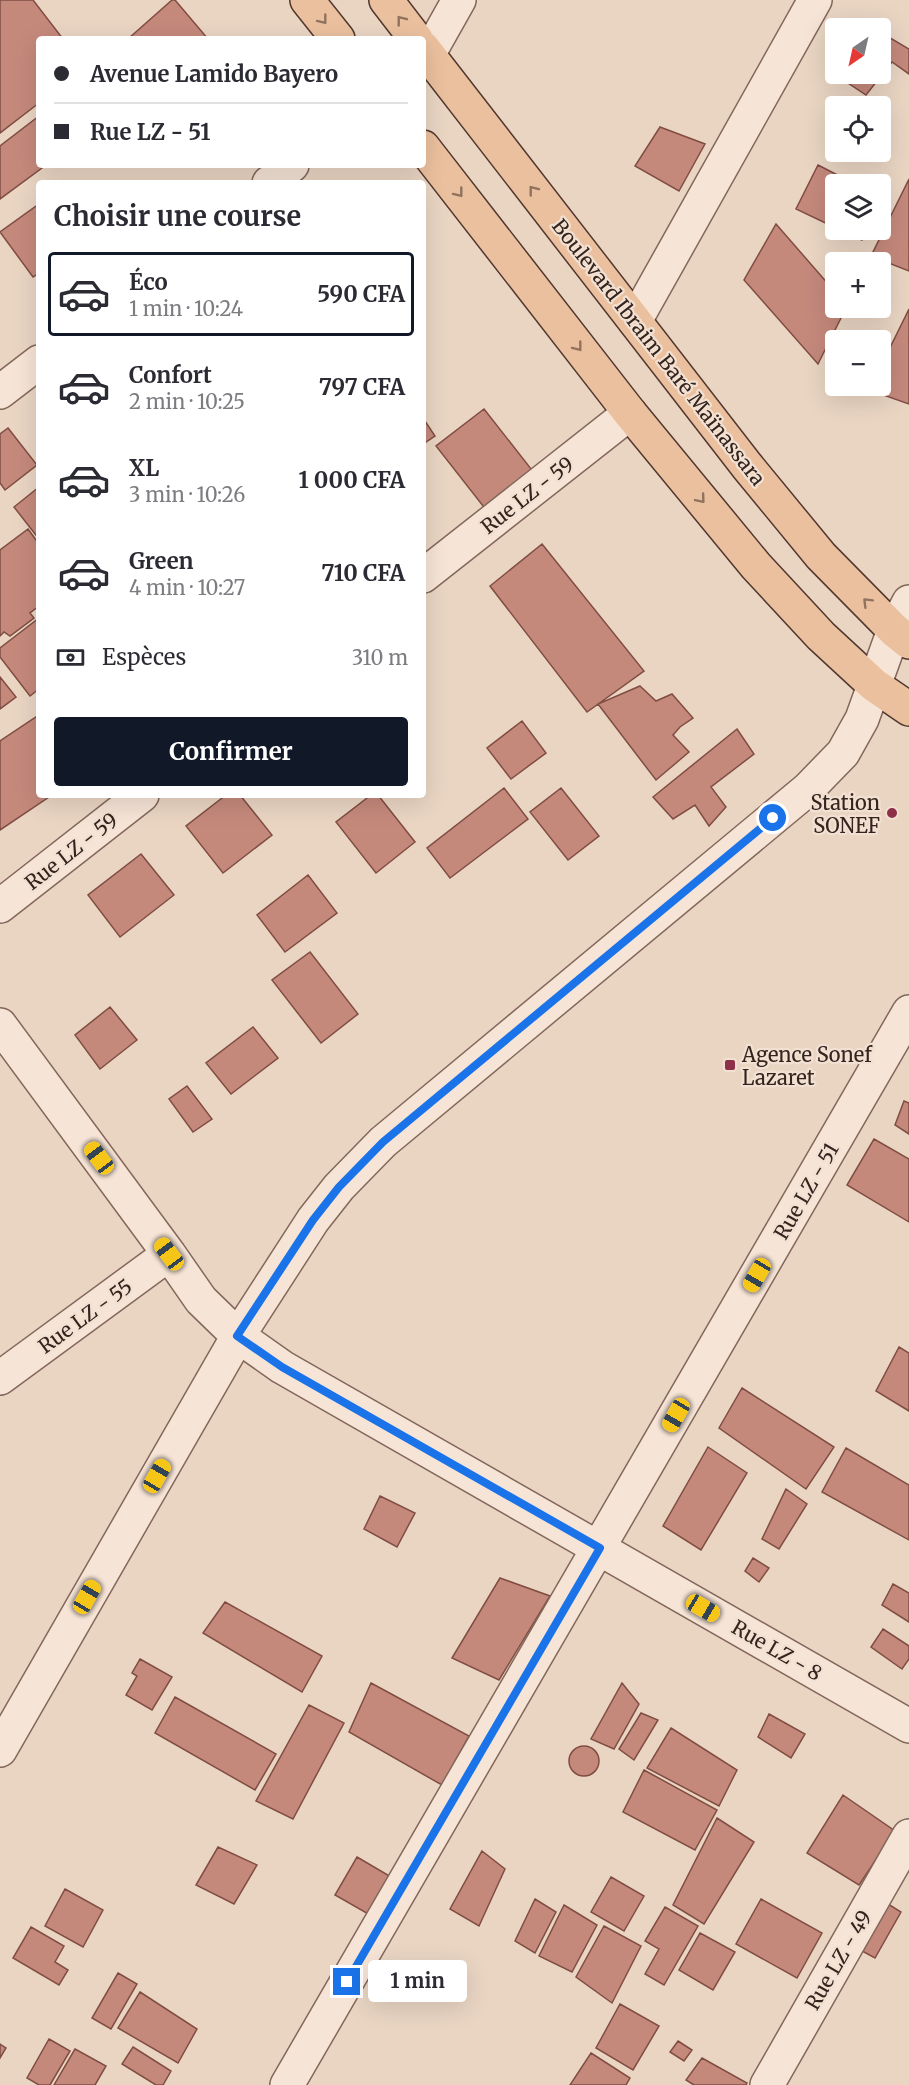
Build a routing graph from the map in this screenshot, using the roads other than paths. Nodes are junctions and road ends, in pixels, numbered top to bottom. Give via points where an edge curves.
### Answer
1 (308, 0) edge
2 (386, 0) edge
3 (459, 0) edge
4 (815, 0) edge
5 (336, 36) edge
6 (413, 36) edge
7 (426, 43) edge
8 (426, 53) edge
9 (426, 151) edge
10 (288, 168) edge
11 (273, 180) edge
12 (635, 321) junction
13 (36, 364) edge
14 (0, 392) edge
15 (630, 413) junction
16 (426, 574) edge
17 (904, 625) edge
18 (874, 686) junction
19 (909, 709) edge
20 (138, 798) edge
21 (0, 906) edge
22 (909, 1012) edge
23 (0, 1025) edge
24 (169, 1254) junction
25 (237, 1336) junction
26 (0, 1378) edge
27 (600, 1548) junction
28 (909, 1726) edge
29 (0, 1750) edge
30 (909, 1836) edge
31 (287, 2085) edge
32 (767, 2085) edge

1 -> 5 main road
6 -> 2 main road, Boulevard Ibraim Baré Maïnassara
3 - 7 street
4 - 12 street
12 -> 8 main road, Boulevard Ibraim Baré Maïnassara
9 -> 15 main road
10 - 11 street
17 -> 12 main road, Boulevard Ibraim Baré Maïnassara via 821,556
13 - 14 street
15 - 16 street, Rue LZ - 59
15 -> 18 main road via 756,566
17 - 18 street
18 - 19 main road
18 - 25 street via 843,753 808,789 383,1142 313,1220
20 - 21 street, Rue LZ - 59
22 - 27 street, Rue LZ - 51
23 - 24 street, Rue LZ - 8
24 - 25 street, Rue LZ - 8 via 201,1300
24 - 26 street, Rue LZ - 55
25 - 27 street, Rue LZ - 8 via 282,1367
25 - 29 street
27 - 28 street, Rue LZ - 8
27 - 31 street, Rue LZ - 51
30 - 32 street, Rue LZ - 49

